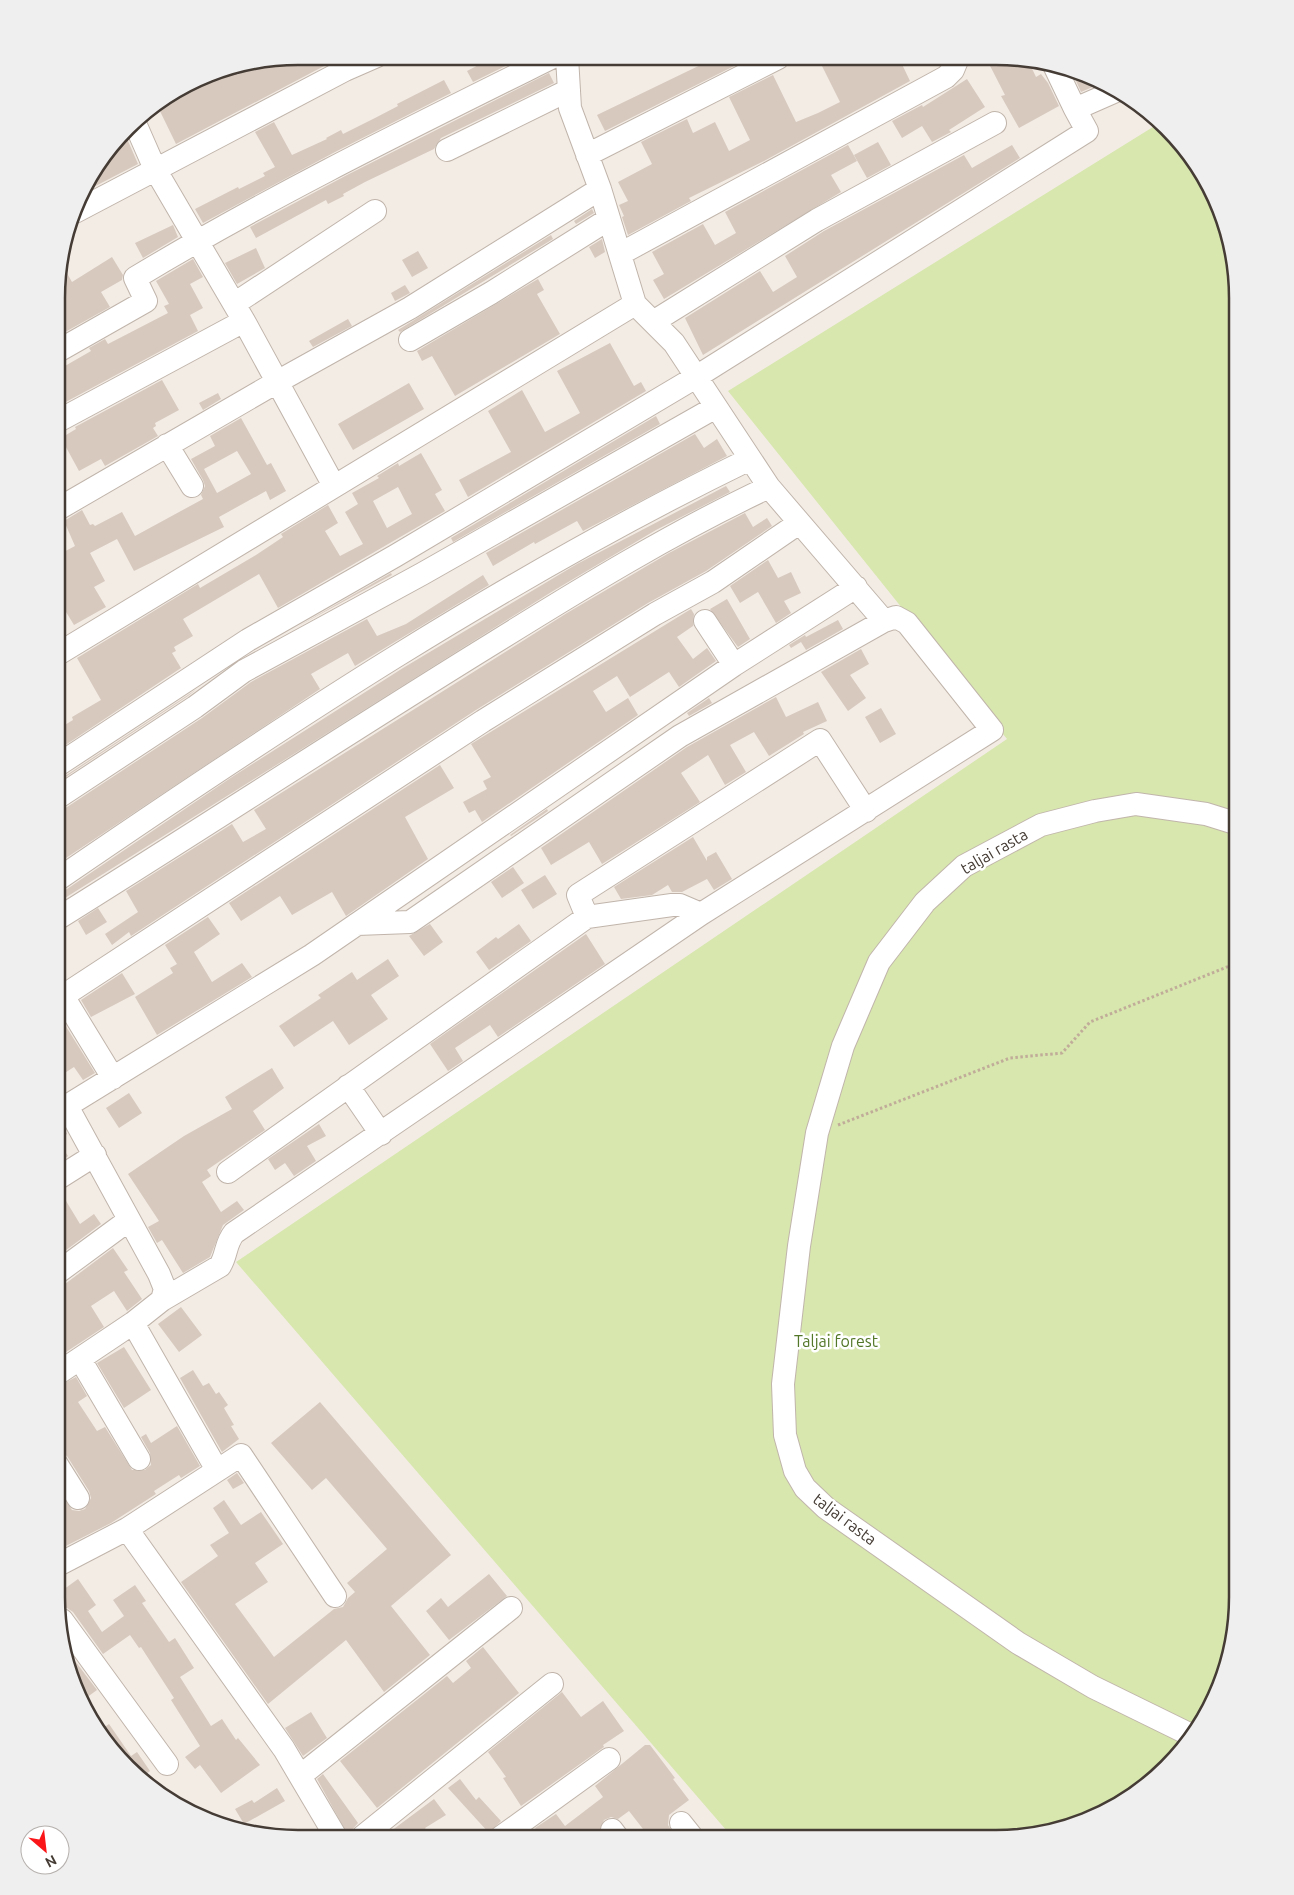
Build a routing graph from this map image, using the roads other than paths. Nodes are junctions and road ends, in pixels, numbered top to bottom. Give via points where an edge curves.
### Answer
1 (356, 65) edge
2 (537, 65) edge
3 (567, 65) edge
4 (764, 65) edge
5 (955, 65) edge
6 (1058, 74) edge
7 (569, 90) junction
8 (1109, 94) edge
9 (1075, 109) junction
10 (995, 122) dead end
11 (137, 129) edge
12 (447, 150) dead end
13 (588, 155) junction
14 (155, 169) junction
15 (600, 189) junction
16 (84, 207) edge
17 (375, 211) dead end
18 (609, 219) junction
19 (197, 240) junction
20 (620, 254) junction
21 (635, 304) junction
22 (239, 312) junction
23 (653, 322) junction
24 (410, 340) dead end
25 (65, 348) edge
26 (696, 377) junction
27 (277, 382) junction
28 (716, 407) junction
29 (65, 417) edge
30 (168, 445) junction
31 (750, 459) junction
32 (192, 486) dead end
33 (334, 486) junction
34 (769, 487) junction
35 (65, 505) edge
36 (799, 523) junction
37 (856, 586) junction
38 (705, 621) dead end
39 (884, 621) junction
40 (65, 650) edge
41 (734, 665) junction
42 (65, 760) edge
43 (65, 793) edge
44 (866, 811) junction
45 (1229, 821) edge
46 (65, 875) edge
47 (65, 914) edge
48 (701, 914) junction
49 (587, 917) junction
50 (357, 924) junction
51 (65, 990) edge
52 (65, 1001) edge
53 (113, 1078) junction
54 (348, 1086) junction
55 (65, 1107) edge
56 (65, 1113) edge
57 (381, 1134) junction
58 (95, 1155) junction
59 (228, 1172) dead end
60 (65, 1174) edge
61 (129, 1220) junction
62 (65, 1267) edge
63 (162, 1300) junction
64 (133, 1323) junction
65 (80, 1359) junction
66 (65, 1367) edge
67 (139, 1459) dead end
68 (217, 1470) junction
69 (65, 1477) edge
70 (78, 1498) dead end
71 (127, 1529) junction
72 (65, 1561) edge
73 (335, 1596) dead end
74 (511, 1608) dead end
75 (67, 1627) edge
76 (552, 1684) dead end
77 (1186, 1732) edge
78 (610, 1759) dead end
79 (167, 1764) dead end
80 (300, 1776) junction
81 (332, 1830) edge
82 (371, 1830) edge
83 (511, 1830) edge

1 - 14 street
2 - 19 street
3 - 7 street
4 - 13 street
5 - 20 street via 946,77
6 - 9 street
7 - 12 street
7 - 13 street via 570,108
8 - 9 street
9 - 26 street via 1087,130
10 - 23 street via 817,220
11 - 14 street
13 - 15 street
14 - 16 street
14 - 19 street
15 - 18 street
15 - 27 street via 410,308
17 - 22 street
18 - 20 street
18 - 24 street
19 - 22 street
19 - 25 street via 134,278 146,301
20 - 21 street
21 - 23 street
21 - 33 street
22 - 27 street
22 - 29 street
23 - 26 street via 674,343
26 - 28 street
26 - 42 street via 248,640
27 - 30 street
27 - 33 street
28 - 31 street
28 - 43 street via 244,671
30 - 32 street
30 - 35 street
31 - 34 street
31 - 46 street via 533,573 309,710
33 - 40 street
34 - 36 street
34 - 47 street via 591,583 336,739 208,825
36 - 37 street
36 - 51 street via 713,582 655,614 483,721
37 - 39 street
37 - 41 street
38 - 41 street
39 - 44 street via 896,617 907,623 992,730
39 - 50 street via 680,736 410,922
41 - 50 street
44 - 48 street
44 - 49 street via 820,740 578,895
45 - 77 street, taljai rasta via 1206,814 1136,804 1096,810 1041,825 964,866 925,902 879,962 843,1046 817,1133 799,1246 783,1384 785,1435 796,1470 805,1488 826,1508 1018,1643 1094,1687
48 - 49 street via 672,904
48 - 57 street
49 - 54 street
50 - 53 street
52 - 53 street
53 - 55 street
54 - 57 street
54 - 59 street
56 - 58 street
57 - 63 street via 234,1233 220,1266
58 - 60 street
58 - 61 street
61 - 62 street
61 - 63 street via 159,1274 165,1289
63 - 64 street
64 - 65 street
64 - 68 street
65 - 66 street
65 - 67 street
68 - 71 street
68 - 73 street via 241,1455
69 - 70 street
71 - 72 street
71 - 80 street
74 - 80 street
75 - 79 street
76 - 82 street
78 - 83 street
80 - 81 street

